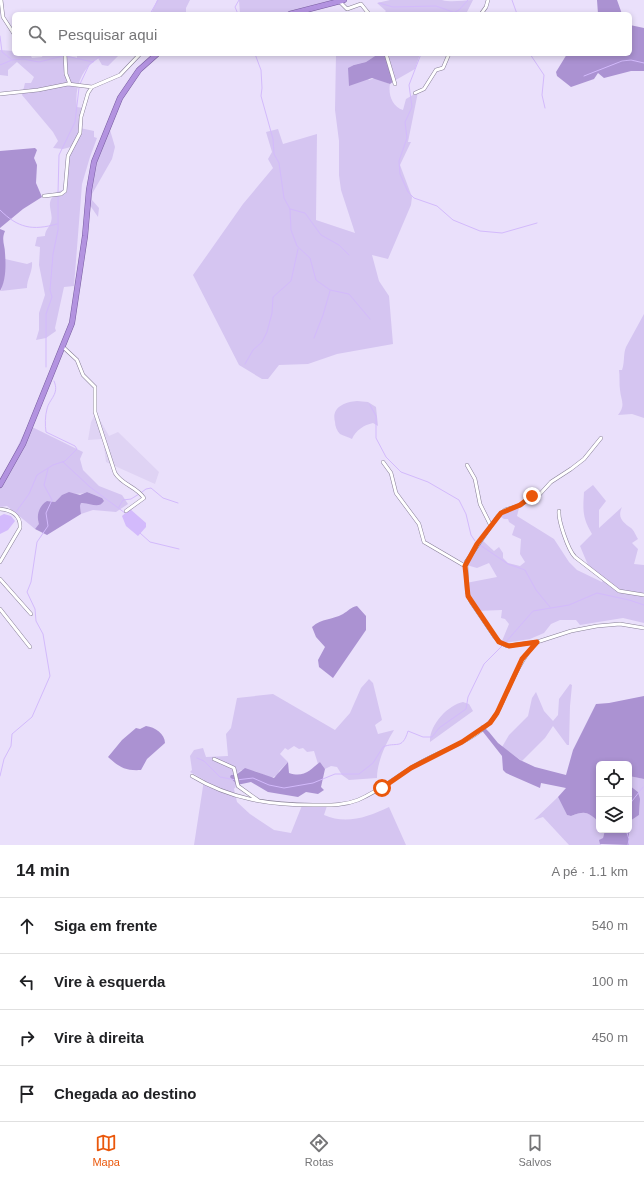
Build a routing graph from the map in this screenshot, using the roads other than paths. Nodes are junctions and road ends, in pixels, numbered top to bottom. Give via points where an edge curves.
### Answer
1 (0, 0) edge
2 (488, 0) edge
3 (342, 1) edge
4 (298, 12) edge
5 (367, 12) edge
6 (483, 12) edge
7 (12, 31) edge
8 (65, 56) edge
9 (138, 56) edge
10 (156, 56) edge
11 (387, 56) edge
12 (448, 56) edge
13 (70, 84) junction
14 (395, 84) dead end
15 (92, 87) junction
16 (415, 93) dead end
17 (0, 94) edge
18 (44, 196) dead end
19 (63, 347) junction
20 (601, 438) dead end
21 (383, 462) dead end
22 (467, 465) dead end
23 (0, 485) edge
24 (0, 509) edge
25 (126, 511) dead end
26 (559, 511) dead end
27 (491, 526) junction
28 (0, 562) edge
29 (465, 566) junction
30 (0, 579) edge
31 (644, 595) edge
32 (0, 609) edge
33 (31, 614) dead end
34 (644, 628) edge
35 (537, 642) junction
36 (30, 647) dead end
37 (214, 759) dead end
38 (192, 776) dead end
39 (260, 802) junction

1 - 7 street via 2,17
2 - 6 street
3 - 4 highway
3 - 5 street via 347,8 361,4
8 - 13 street via 66,74
9 - 15 street via 120,75
10 - 19 highway via 139,70 120,98 94,162 78,295
11 - 14 street
12 - 16 street via 443,68 436,70 424,89
13 - 15 street
13 - 17 street
15 - 18 street via 81,117 80,133 68,156 65,191
19 - 23 highway via 23,444
19 - 25 street via 77,360 83,375 95,387 95,412 117,477 139,491 144,498
20 - 27 street via 572,469 551,482 540,494 501,513
21 - 29 street via 391,473 396,492 419,524 424,542
22 - 27 street via 475,479 480,504
24 - 28 street via 13,512 21,524
26 - 31 street via 559,522 570,551 575,557 618,591
27 - 29 street via 467,559
29 - 35 street via 467,592 471,602 494,636 507,646
30 - 33 street
32 - 36 street
34 - 35 street via 620,624 597,626
35 - 39 street via 522,659 494,718 462,742 417,764 378,790 344,804 288,805
37 - 39 street via 232,767 236,771 238,786
38 - 39 street via 232,796

